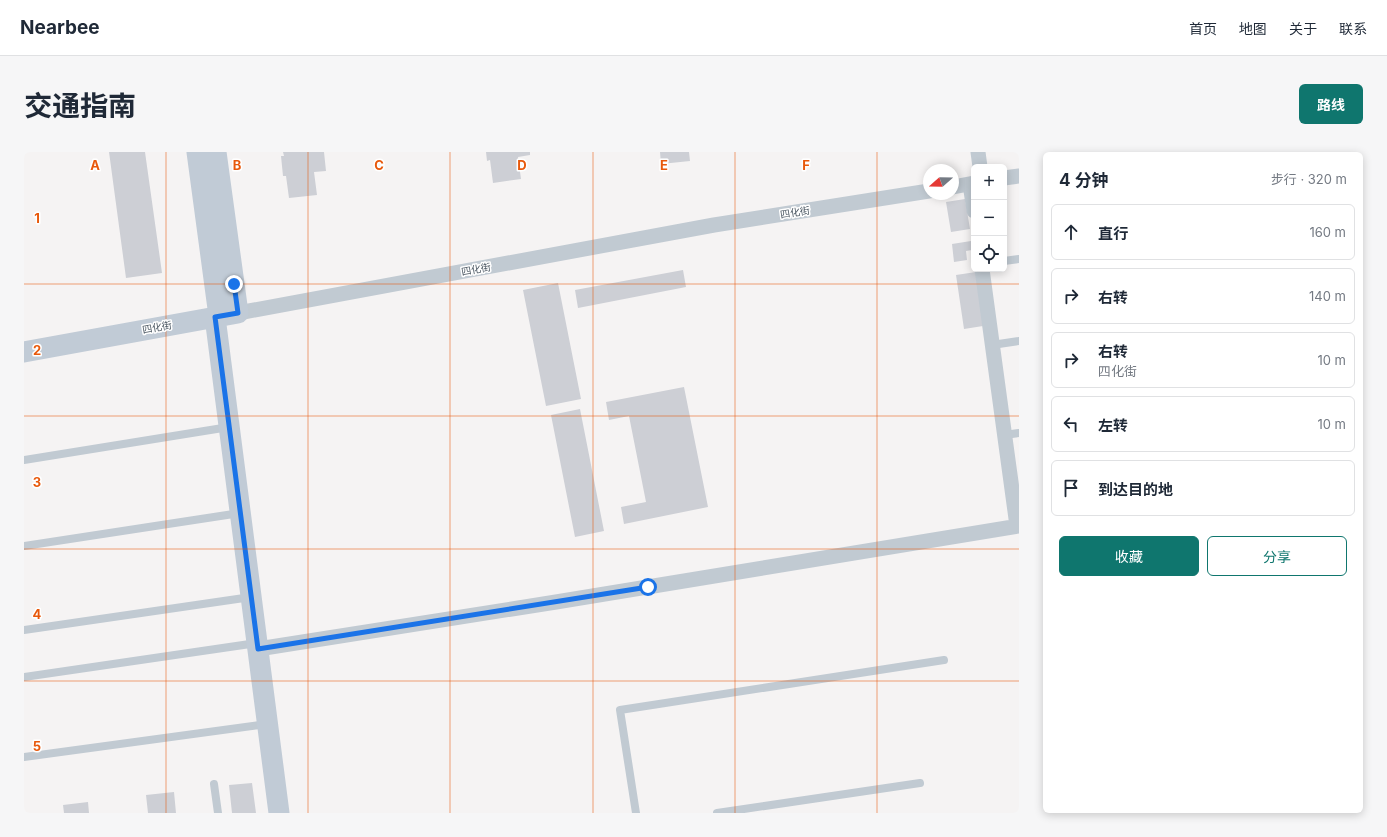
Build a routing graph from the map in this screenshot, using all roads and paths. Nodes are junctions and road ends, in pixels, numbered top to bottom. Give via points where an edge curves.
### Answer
1 (197, 152) edge
2 (216, 152) edge
3 (978, 152) edge
4 (980, 164) edge
5 (1019, 176) edge
6 (1007, 178) edge
7 (971, 184) edge
8 (959, 186) edge
9 (923, 191) edge
10 (1019, 259) edge
11 (1007, 261) edge
12 (982, 272) edge
13 (224, 315) junction
14 (1019, 341) edge
15 (992, 345) junction
16 (24, 352) edge
17 (229, 427) junction
18 (1012, 434) edge
19 (24, 460) edge
20 (240, 513) junction
21 (1018, 526) edge
22 (24, 546) edge
23 (251, 597) junction
24 (24, 630) edge
25 (258, 646) junction
26 (944, 660) dead end
27 (24, 677) edge
28 (268, 724) junction
29 (24, 757) edge
30 (920, 783) dead end
31 (214, 784) dead end
32 (218, 813) edge
33 (279, 813) edge
34 (636, 813) edge
35 (717, 813) edge

1 - 13 street
2 - 13 street
3 - 4 street
5 - 6 street
7 - 8 street
9 - 13 street, 四化街 via 714,225
10 - 11 lane
12 - 15 street
13 - 16 street, 四化街
13 - 17 street
14 - 15 lane
15 - 18 street
17 - 19 lane
17 - 20 street
18 - 21 street
20 - 22 lane
20 - 23 street
21 - 25 street via 548,604
23 - 24 lane
23 - 25 street
25 - 27 lane
25 - 28 street
26 - 34 lane via 620,710
28 - 29 lane
28 - 33 street
30 - 35 lane
31 - 32 lane

